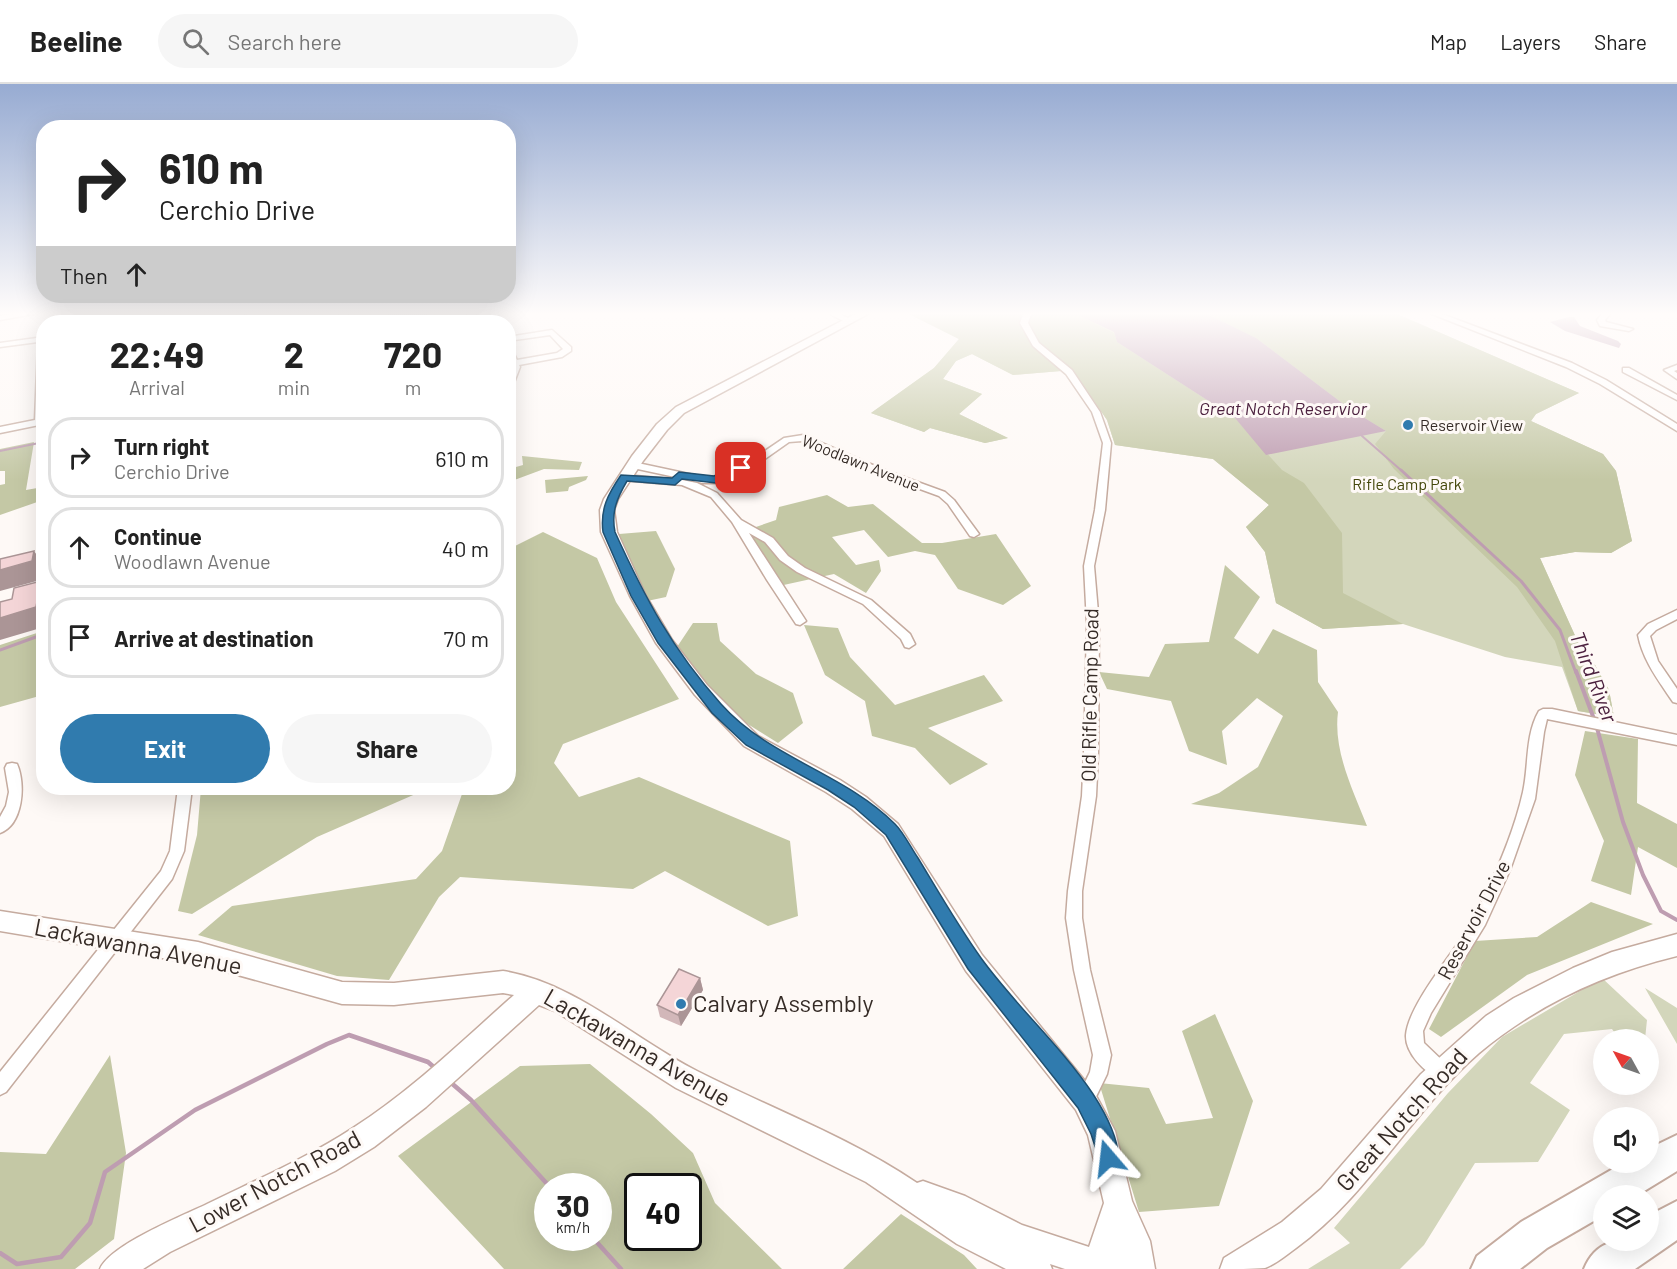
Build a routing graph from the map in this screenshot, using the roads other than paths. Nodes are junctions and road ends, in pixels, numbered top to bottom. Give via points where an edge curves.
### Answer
1 (755, 369) edge
2 (1066, 369) edge
3 (1578, 369) edge
4 (1626, 370) dead end
5 (1677, 398) edge
6 (36, 423) edge
7 (1677, 428) edge
8 (0, 430) edge
9 (628, 471) junction
10 (677, 478) junction
11 (736, 521) junction
12 (974, 534) dead end
13 (1677, 614) edge
14 (800, 621) dead end
15 (909, 644) dead end
16 (1677, 699) edge
17 (1677, 740) edge
18 (12, 768) dead end
19 (183, 795) edge
20 (0, 827) edge
21 (0, 921) edge
22 (115, 939) junction
23 (1677, 945) edge
24 (537, 991) junction
25 (1441, 1071) junction
26 (0, 1086) edge
27 (1085, 1101) junction
28 (1677, 1152) edge
29 (904, 1189) junction
30 (1118, 1203) junction
31 (1677, 1219) edge
32 (1628, 1253) edge
33 (1092, 1263) edge
34 (1138, 1268) edge
35 (115, 1269) edge
36 (1037, 1269) edge
37 (1235, 1269) edge
38 (1490, 1269) edge

1 - 9 street via 680,410
2 - 27 street, Old Rifle Camp Road via 1096,412 1107,443 1089,566 1093,624 1091,753 1074,918 1102,1055
3 - 7 street
4 - 5 street
6 - 8 street
9 - 10 street
9 - 27 street via 607,510 609,532 665,643 717,709 751,741 833,786 891,830 974,963
10 - 11 street via 714,495
10 - 12 street, Woodlawn Avenue via 716,480 787,440 803,438 942,494
11 - 14 street
11 - 15 street via 769,540 801,570 867,602
13 - 16 street via 1644,635 1655,665
17 - 25 street, Reservoir Drive via 1543,714 1532,783 1508,860 1471,936 1415,1031 1418,1047
18 - 20 street via 17,797
19 - 22 street via 177,851 167,875
21 - 22 street, Lackawanna Avenue
22 - 24 street, Lackawanna Avenue via 198,953 342,993 394,994 503,982
22 - 26 street
23 - 25 street, Great Notch Road via 1604,965 1551,989 1494,1025
24 - 29 street, Lackawanna Avenue via 580,1012 685,1079
24 - 35 street, Lower Notch Road via 426,1091 364,1137
25 - 37 street, Great Notch Road via 1343,1188 1316,1214 1267,1251
27 - 30 street via 1101,1131
28 - 38 highway via 1534,1235
29 - 33 street, Lackawanna Avenue via 954,1206 1016,1238
29 - 36 street, Lackawanna Avenue via 966,1234
30 - 33 street
30 - 34 street via 1135,1241
31 - 32 highway
33 - 34 street, Lackawanna Avenue via 1117,1257

